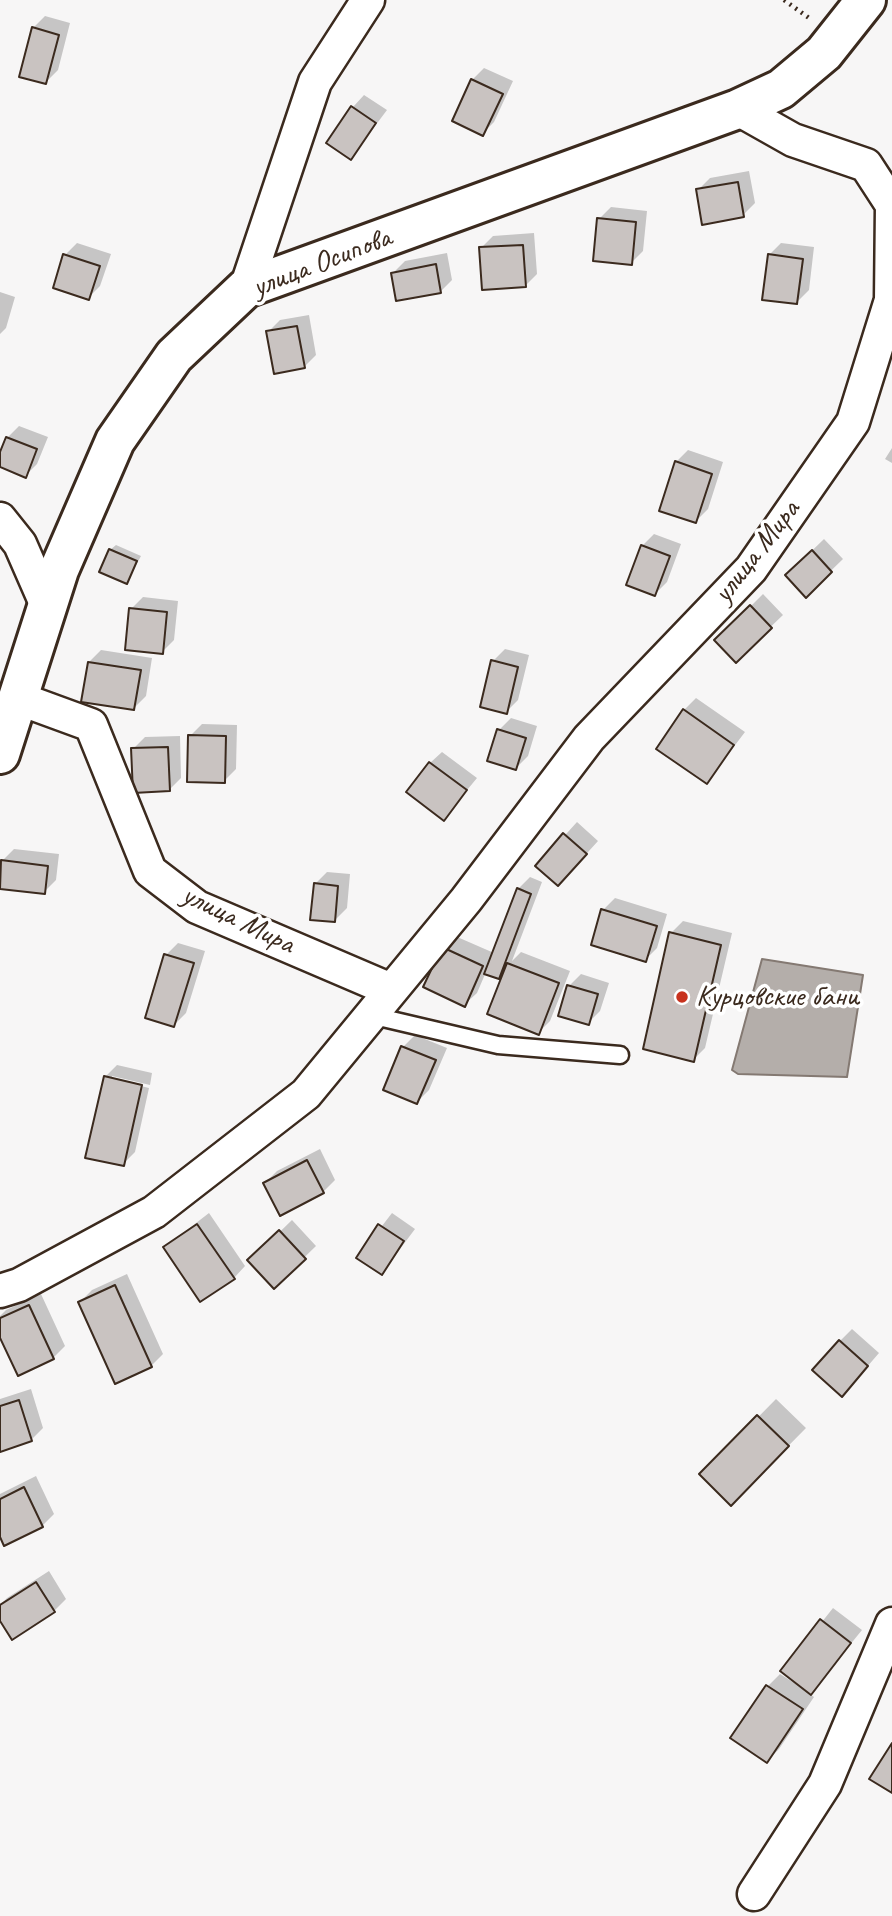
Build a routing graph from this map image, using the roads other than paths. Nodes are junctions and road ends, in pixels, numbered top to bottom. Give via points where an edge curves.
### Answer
1 (368, 0) edge
2 (866, 0) edge
3 (738, 109) junction
4 (246, 288) junction
5 (0, 519) edge
6 (48, 608) junction
7 (20, 699) junction
8 (0, 754) edge
9 (391, 990) junction
10 (370, 1015) junction
11 (620, 1055) dead end
12 (0, 1291) edge
13 (892, 1624) edge
14 (754, 1894) dead end

1 - 4 street via 315,82
2 - 3 main road, улица Осипова via 813,62 781,89
3 - 4 main road, улица Осипова
3 - 9 street, улица Мира via 793,140 866,165 891,205 891,300 853,422 751,569 589,738
4 - 6 main road, улица Осипова via 173,356 115,441 59,570
5 - 6 street via 20,544
6 - 7 main road, улица Осипова
7 - 8 main road, улица Осипова
7 - 9 street, улица Мира via 91,725 150,871 197,907
9 - 10 street, улица Мира
10 - 11 lane via 498,1045
10 - 12 street, улица Мира via 306,1094 154,1212
13 - 14 street via 825,1784

